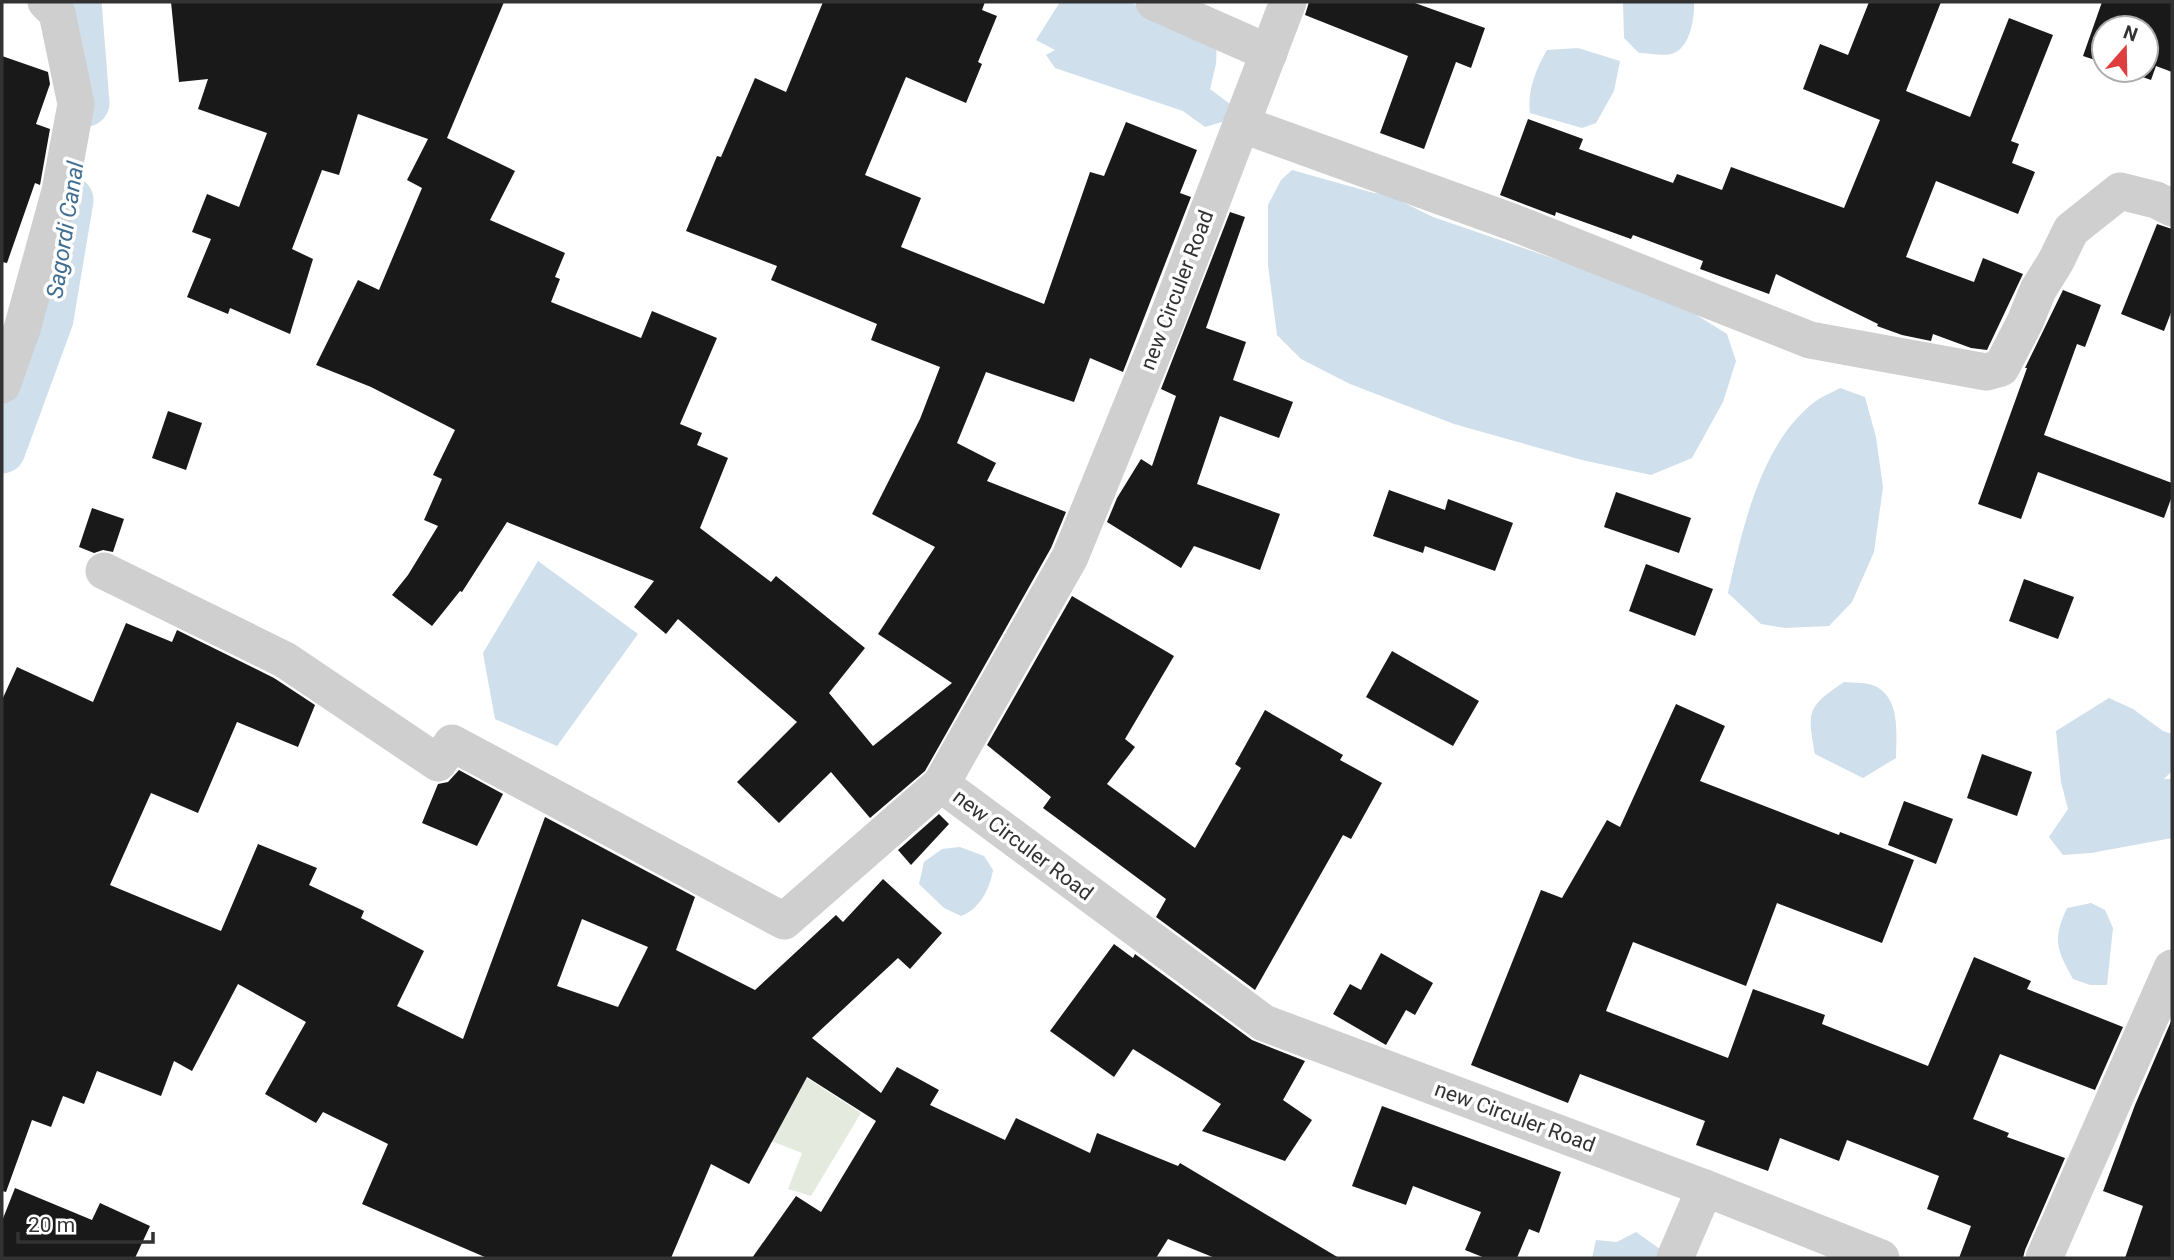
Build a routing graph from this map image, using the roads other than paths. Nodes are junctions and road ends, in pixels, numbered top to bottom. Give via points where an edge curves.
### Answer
1 (46, 2) edge
2 (1154, 2) edge
3 (1288, 2) edge
4 (1269, 53) junction
5 (1241, 124) junction
6 (2172, 208) edge
7 (2, 386) edge
8 (104, 571) dead end
9 (941, 784) junction
10 (2172, 968) edge
11 (1705, 1188) junction
12 (1675, 1258) edge
13 (1881, 1258) edge
14 (2044, 1258) edge

1 - 7 street via 57,13 76,104 60,191
2 - 4 street
3 - 4 street, new Circuler Road
4 - 5 street, new Circuler Road
5 - 6 street via 1512,222 1810,340 1986,372 2001,368 2071,230 2120,191
5 - 9 street, new Circuler Road via 1070,557
8 - 9 street via 285,660 438,763 452,743 785,921
9 - 11 street, new Circuler Road via 1264,1023
10 - 14 street
11 - 12 street
11 - 13 street, new Circuler Road

